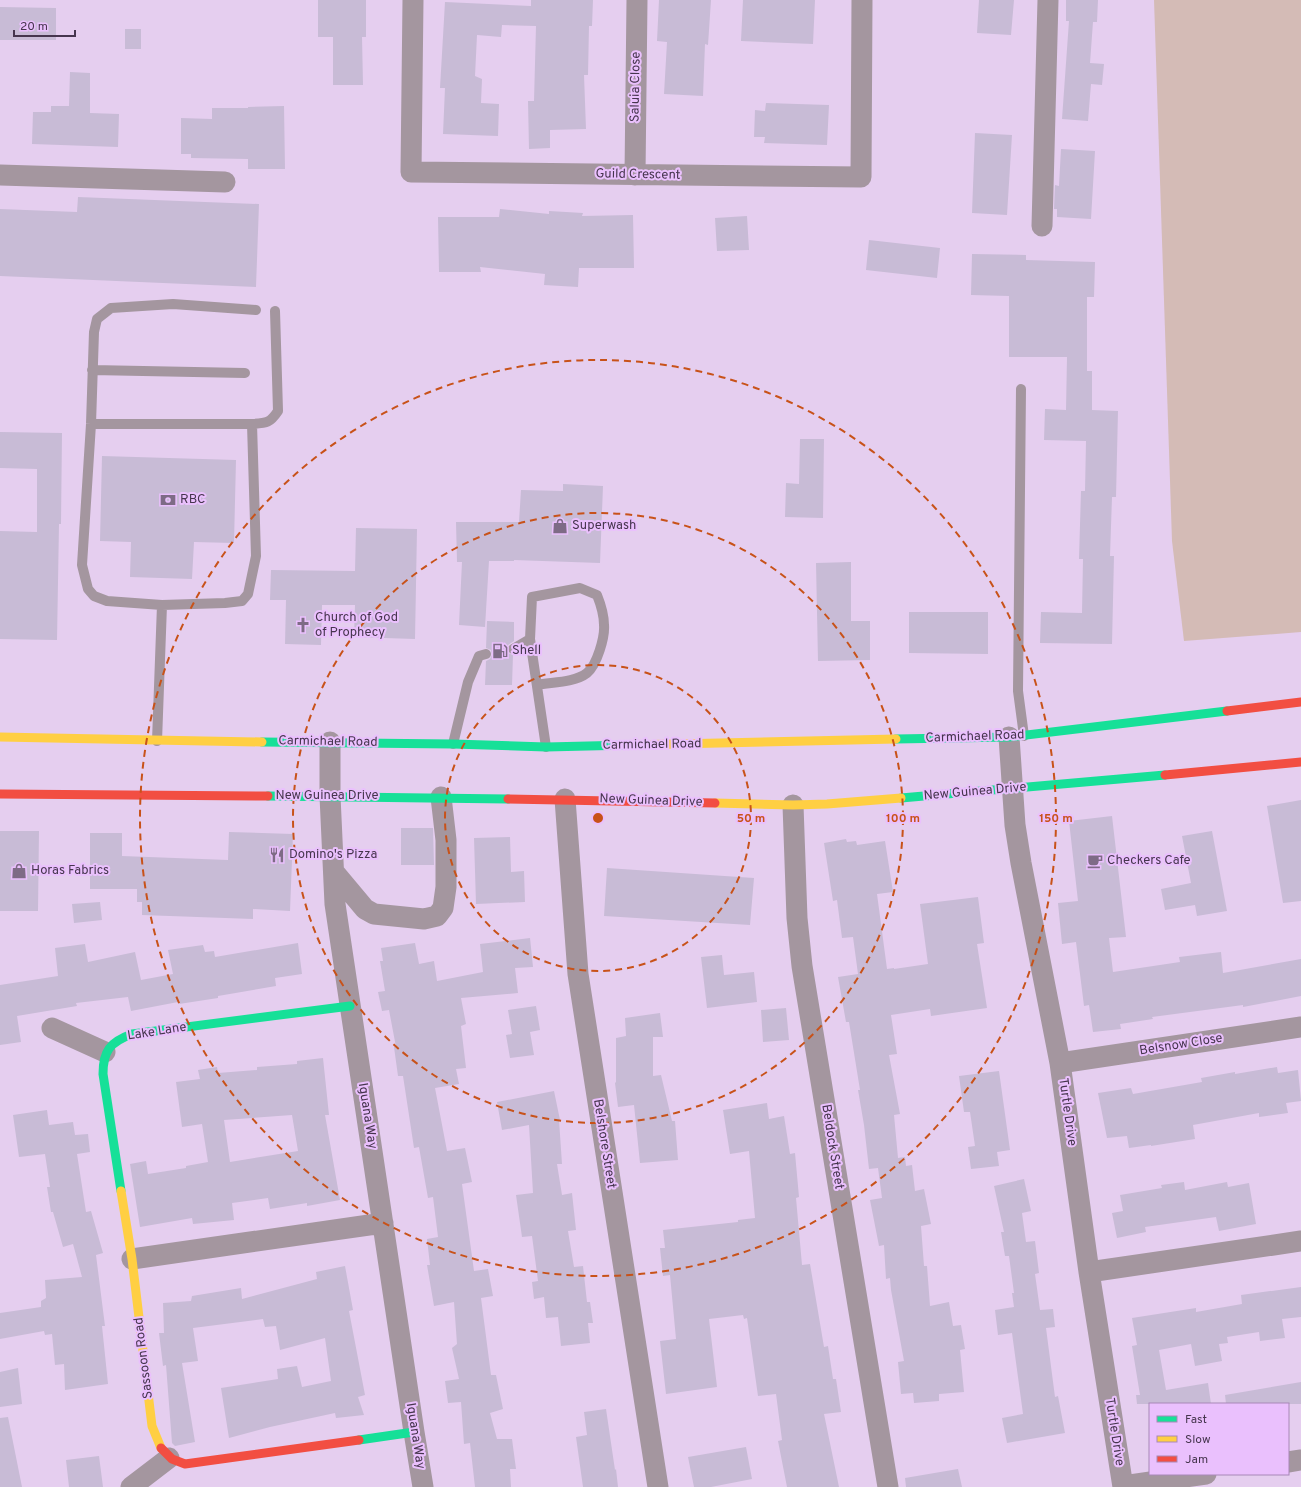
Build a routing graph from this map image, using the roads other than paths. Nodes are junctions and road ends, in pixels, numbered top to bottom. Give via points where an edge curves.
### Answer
1 (413, 0) edge
2 (637, 0) edge
3 (862, 0) edge
4 (1048, 0) edge
5 (0, 175) edge
6 (635, 175) junction
7 (226, 182) dead end
8 (1042, 226) dead end
9 (256, 310) dead end
10 (275, 311) dead end
11 (92, 370) junction
12 (245, 373) dead end
13 (1021, 389) dead end
14 (91, 424) junction
15 (252, 424) junction
16 (162, 605) junction
17 (530, 639) junction
18 (513, 648) dead end
19 (486, 654) dead end
20 (537, 685) junction
21 (1301, 702) edge
22 (0, 737) edge
23 (1016, 737) junction
24 (157, 741) junction
25 (330, 742) junction
26 (453, 744) junction
27 (546, 747) junction
28 (1301, 762) edge
29 (1012, 788) junction
30 (0, 794) edge
31 (330, 796) junction
32 (442, 797) junction
33 (565, 799) junction
34 (793, 805) junction
35 (334, 872) junction
36 (350, 1006) junction
37 (1301, 1027) edge
38 (52, 1028) dead end
39 (106, 1052) junction
40 (1060, 1063) junction
41 (383, 1223) junction
42 (1301, 1241) edge
43 (132, 1259) junction
44 (1089, 1272) junction
45 (414, 1432) junction
46 (169, 1458) junction
47 (1301, 1460) edge
48 (1289, 1462) edge
49 (1200, 1475) edge
50 (131, 1487) edge
51 (423, 1487) edge
52 (658, 1487) edge
53 (888, 1487) edge
54 (1123, 1487) edge

1 - 6 street, Guild Crescent via 411,172
2 - 6 street, Saluia Close
3 - 6 street, Guild Crescent via 861,177
4 - 8 street
5 - 7 street
9 - 11 lane via 173,304 111,308 97,319
10 - 15 lane via 278,410 272,421
11 - 12 lane
11 - 14 lane
13 - 23 lane
14 - 15 lane
14 - 16 lane via 82,566 88,589 94,596 108,601
15 - 16 lane via 256,556 248,594 242,601
16 - 24 lane
17 - 18 lane
17 - 20 lane
17 - 20 lane via 532,597 580,588 597,595 602,605 605,626 598,657 588,672 576,678
19 - 26 lane via 479,656 468,682
20 - 27 lane
21 - 23 street, Carmichael Road
22 - 24 street, Carmichael Road
23 - 27 street, Carmichael Road
23 - 29 street, Turtle Drive
24 - 25 street, Carmichael Road
25 - 26 street, Carmichael Road
25 - 31 street, Iguana Way
26 - 27 street, Carmichael Road
28 - 29 street, New Guinea Drive
29 - 34 street, New Guinea Drive
29 - 40 street, Turtle Drive via 1021,863
30 - 31 street, New Guinea Drive
31 - 32 street, New Guinea Drive
31 - 35 street, Iguana Way
32 - 33 street, New Guinea Drive
32 - 35 street via 446,840 446,887 444,908 437,916 424,919 374,914 365,909
33 - 34 street, New Guinea Drive
33 - 52 street, Belshore Street via 578,974
34 - 53 street, Beldock Street via 797,918 802,966
35 - 36 street, Iguana Way via 335,904
36 - 39 street, Lake Lane via 132,1034 114,1042
36 - 41 street, Iguana Way
37 - 40 street, Belsnow Close
38 - 39 street
39 - 43 street via 103,1064 104,1083
40 - 44 street, Turtle Drive
41 - 43 street
41 - 45 street, Iguana Way
42 - 44 street
43 - 46 street, Sassoon Road via 152,1426 159,1448
44 - 54 street, Turtle Drive
45 - 46 street via 185,1464
45 - 51 street, Iguana Way
46 - 50 street
47 - 48 street
49 - 54 street

